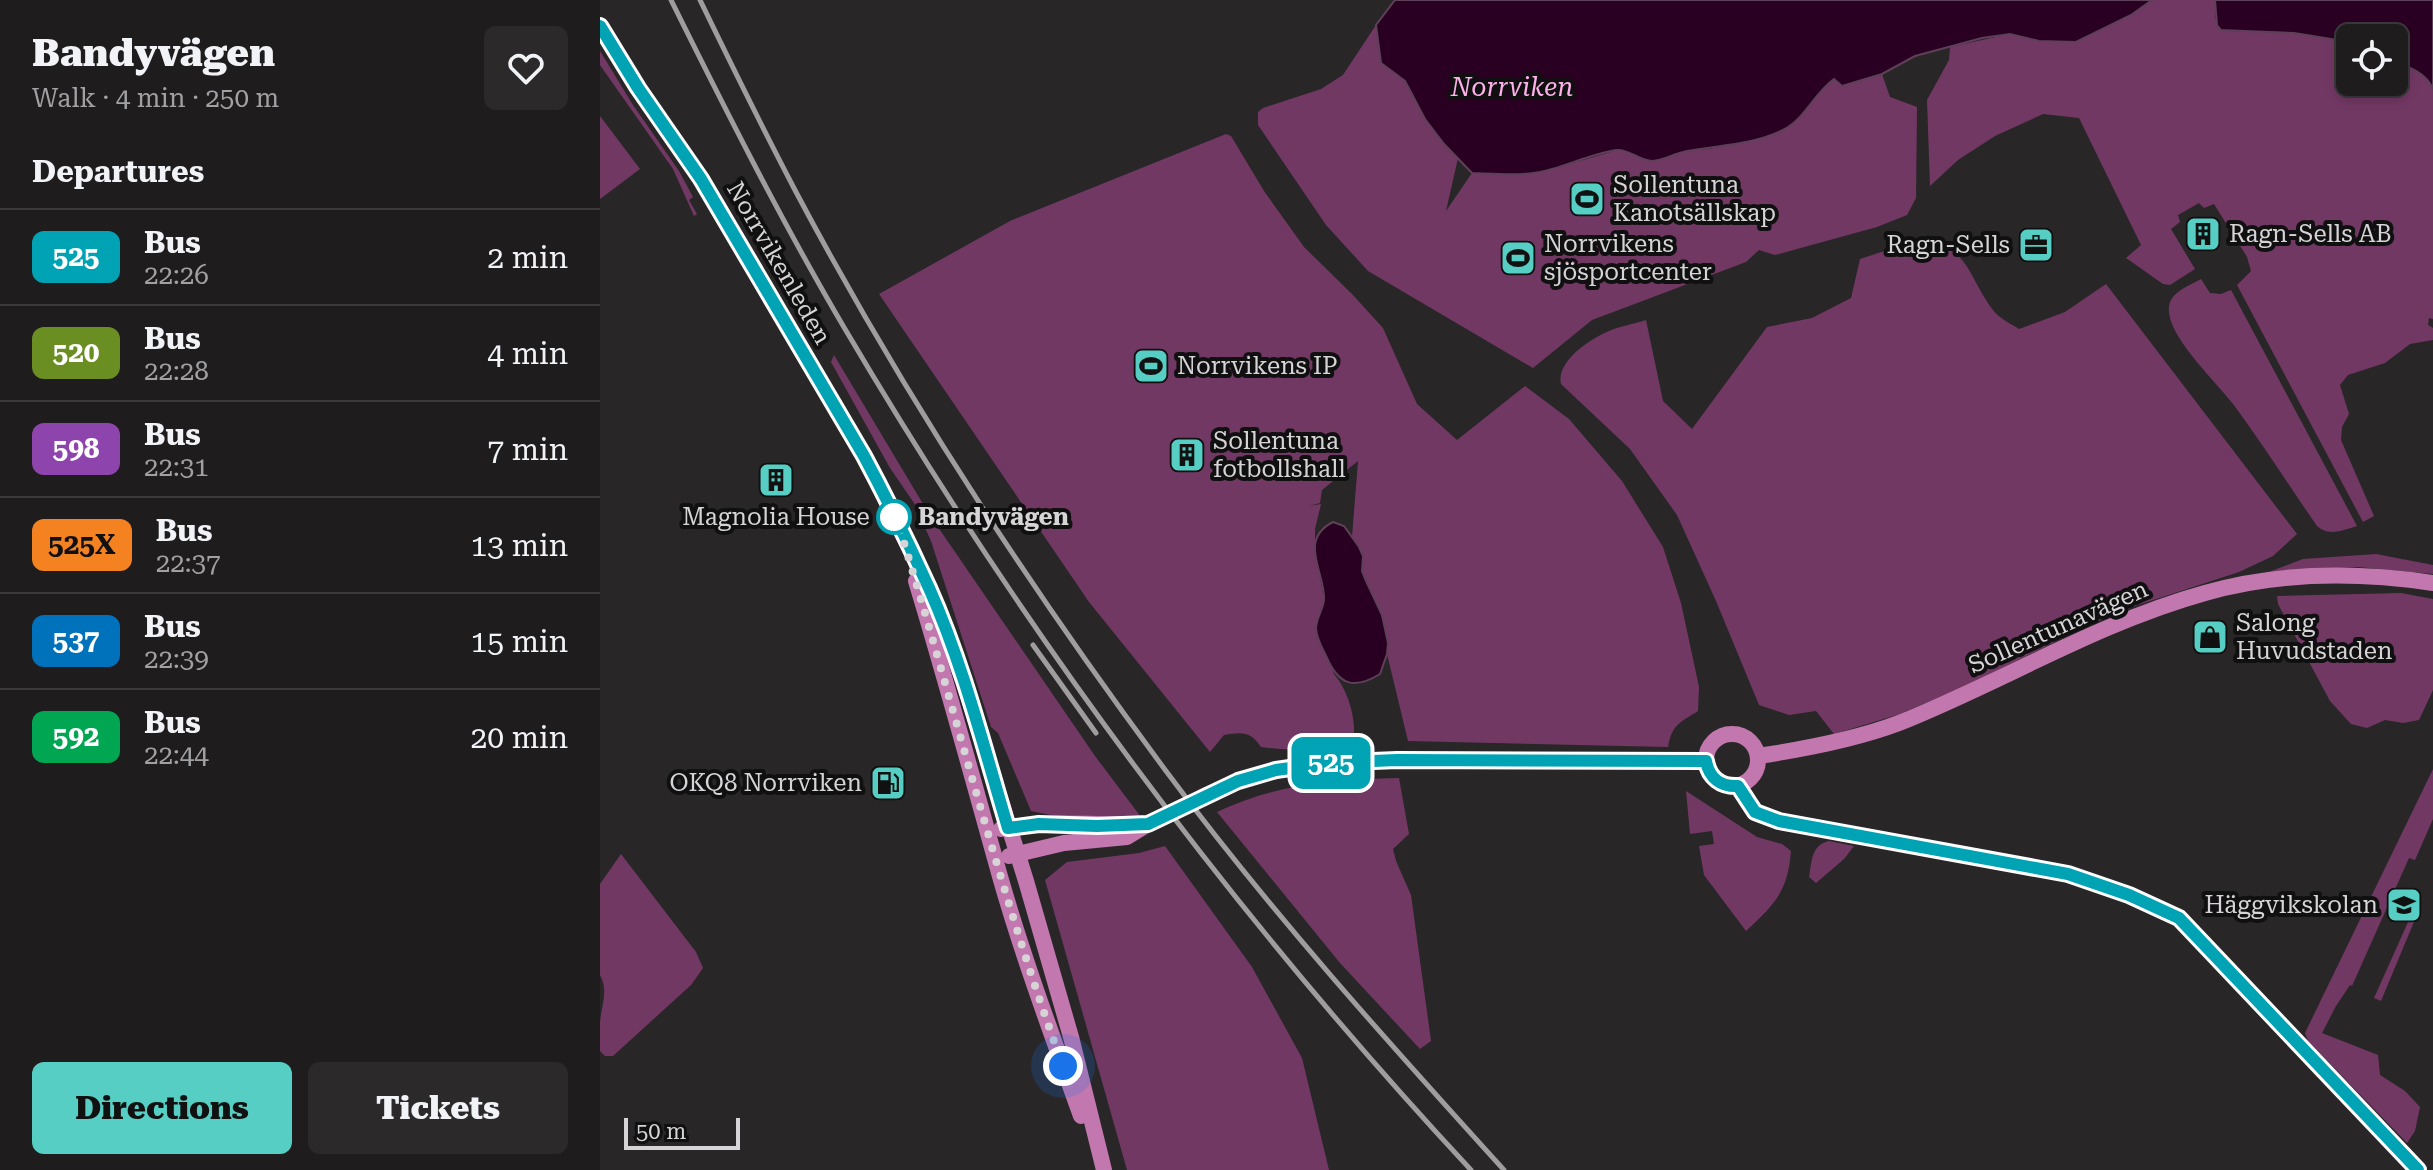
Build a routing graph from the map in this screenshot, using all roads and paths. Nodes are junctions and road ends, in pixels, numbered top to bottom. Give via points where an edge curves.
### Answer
1 (600, 26) edge
2 (901, 533) junction
3 (2433, 583) edge
4 (1758, 756) junction
5 (1706, 761) junction
6 (1204, 796) tunnel mouth
7 (1008, 828) junction
8 (988, 832) junction
9 (1017, 855) junction
10 (995, 858) junction
11 (1103, 1170) edge

1 - 2 main road, Norrvikenleden via 701,179 864,456
2 - 7 main road, Norrvikenleden via 940,616
2 - 8 main road, Norrvikenleden
3 - 4 main road, Sollentunavägen via 2323,575 2206,592 2097,630 1896,724 1820,746
4 - 5 main road via 1749,741 1734,735 1718,739
4 - 5 main road via 1752,777 1738,786 1716,781
5 - 6 main road via 1325,763 1276,770
7 - 8 main road
7 - 9 main road, Norrvikenleden
7 - 9 main road via 1148,824 1127,837 1064,843
8 - 10 main road, Norrvikenleden
9 - 10 main road
9 - 11 main road, Norrvikenleden via 1071,1037
10 - 11 main road, Norrvikenleden via 1053,1040

